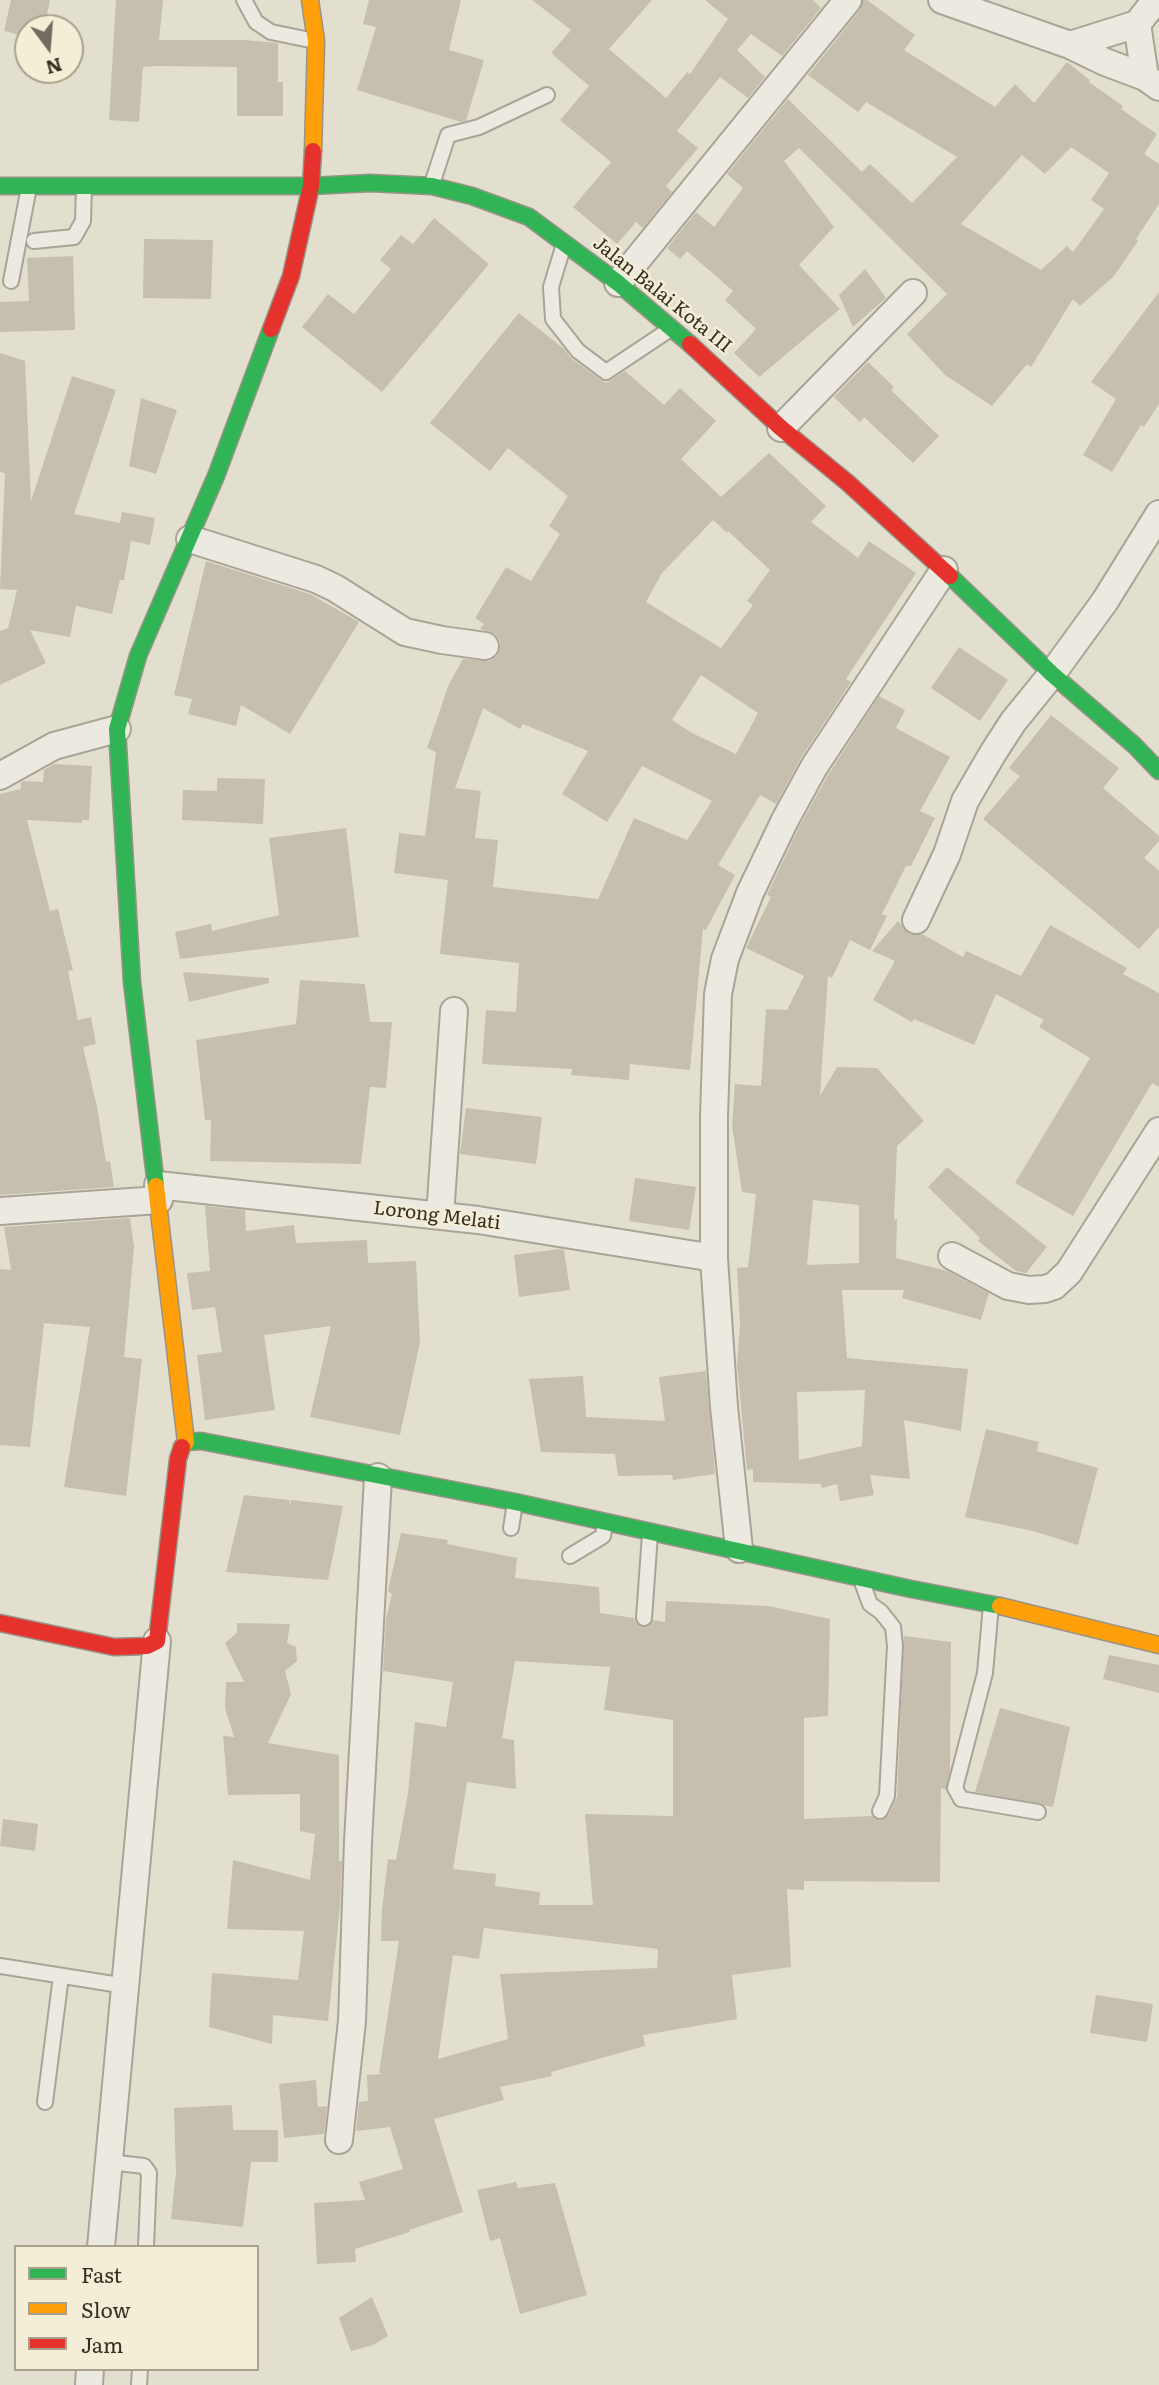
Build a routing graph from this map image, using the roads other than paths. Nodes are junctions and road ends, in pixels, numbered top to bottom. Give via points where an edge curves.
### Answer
1 (244, 0) edge
2 (310, 0) edge
3 (848, 0) edge
4 (942, 0) edge
5 (1157, 0) edge
6 (1138, 24) junction
7 (316, 41) junction
8 (1070, 45) junction
9 (1152, 82) edge
10 (547, 95) dead end
11 (0, 186) edge
12 (29, 186) junction
13 (311, 186) junction
14 (432, 186) junction
15 (84, 187) junction
16 (34, 241) dead end
17 (564, 243) junction
18 (11, 281) dead end
19 (618, 283) junction
20 (914, 293) dead end
21 (670, 329) junction
22 (781, 428) junction
23 (1159, 514) edge
24 (190, 539) junction
25 (944, 570) junction
26 (485, 646) dead end
27 (1052, 674) junction
28 (117, 729) junction
29 (1159, 771) edge
30 (0, 776) edge
31 (916, 920) dead end
32 (454, 1011) dead end
33 (1159, 1131) edge
34 (158, 1193) junction
35 (0, 1211) edge
36 (440, 1216) junction
37 (952, 1256) dead end
38 (714, 1258) junction
39 (186, 1442) junction
40 (378, 1477) junction
41 (515, 1502) junction
42 (605, 1521) junction
43 (511, 1528) dead end
44 (650, 1532) junction
45 (739, 1549) junction
46 (570, 1556) dead end
47 (861, 1578) junction
48 (991, 1604) junction
49 (644, 1618) dead end
50 (0, 1623) edge
51 (157, 1642) junction
52 (1159, 1645) edge
53 (880, 1811) dead end
54 (1038, 1812) dead end
55 (0, 1966) edge
56 (61, 1976) junction
57 (126, 1986) junction
58 (45, 2102) dead end
59 (340, 2140) dead end
60 (109, 2162) junction
61 (101, 2245) edge
62 (146, 2245) edge

1 - 7 lane via 256,23 271,32
2 - 7 street
3 - 19 street
4 - 8 street
5 - 6 street
6 - 8 street
6 - 9 street
7 - 13 street
8 - 9 street
10 - 14 lane via 479,127 448,135
11 - 12 street, Jalan Balai Kota III
12 - 15 street, Jalan Balai Kota III
12 - 18 lane
13 - 14 street, Jalan Balai Kota III
13 - 15 street, Jalan Balai Kota III
13 - 24 street via 291,276
14 - 17 street, Jalan Balai Kota III via 529,217
15 - 16 lane via 83,221 74,237
17 - 19 street, Jalan Balai Kota III
17 - 21 lane via 551,287 553,319 578,351 607,372
19 - 21 street, Jalan Balai Kota III
20 - 22 street
21 - 22 street, Jalan Balai Kota III
22 - 25 street, Jalan Balai Kota III
23 - 27 street
24 - 26 street via 316,579 405,632
24 - 28 street via 138,656
25 - 27 street, Jalan Balai Kota III
25 - 38 street via 814,767 730,941 718,994
27 - 29 street, Jalan Balai Kota III
27 - 31 street via 1013,722 965,802
28 - 30 street via 54,746
28 - 34 street via 132,982
32 - 36 street
33 - 37 street via 1069,1272 1054,1286 1029,1290 1008,1286
34 - 35 street, Lorong Melati
34 - 36 street, Lorong Melati
34 - 39 street
36 - 38 street, Lorong Melati
38 - 45 street
39 - 40 street via 201,1441
39 - 51 street via 178,1459
40 - 41 street
40 - 59 street via 352,2021
41 - 42 street
41 - 43 lane
42 - 44 street
42 - 46 lane via 603,1536
44 - 45 street
44 - 49 lane
45 - 47 street
47 - 48 street
47 - 53 lane via 870,1604 893,1627 895,1646 887,1796
48 - 52 street
48 - 54 lane via 985,1673 955,1788 961,1799
50 - 51 street via 114,1647
51 - 57 street
55 - 56 lane
56 - 57 lane
56 - 58 lane
57 - 60 street
60 - 61 street
60 - 62 lane via 144,2166 149,2173

